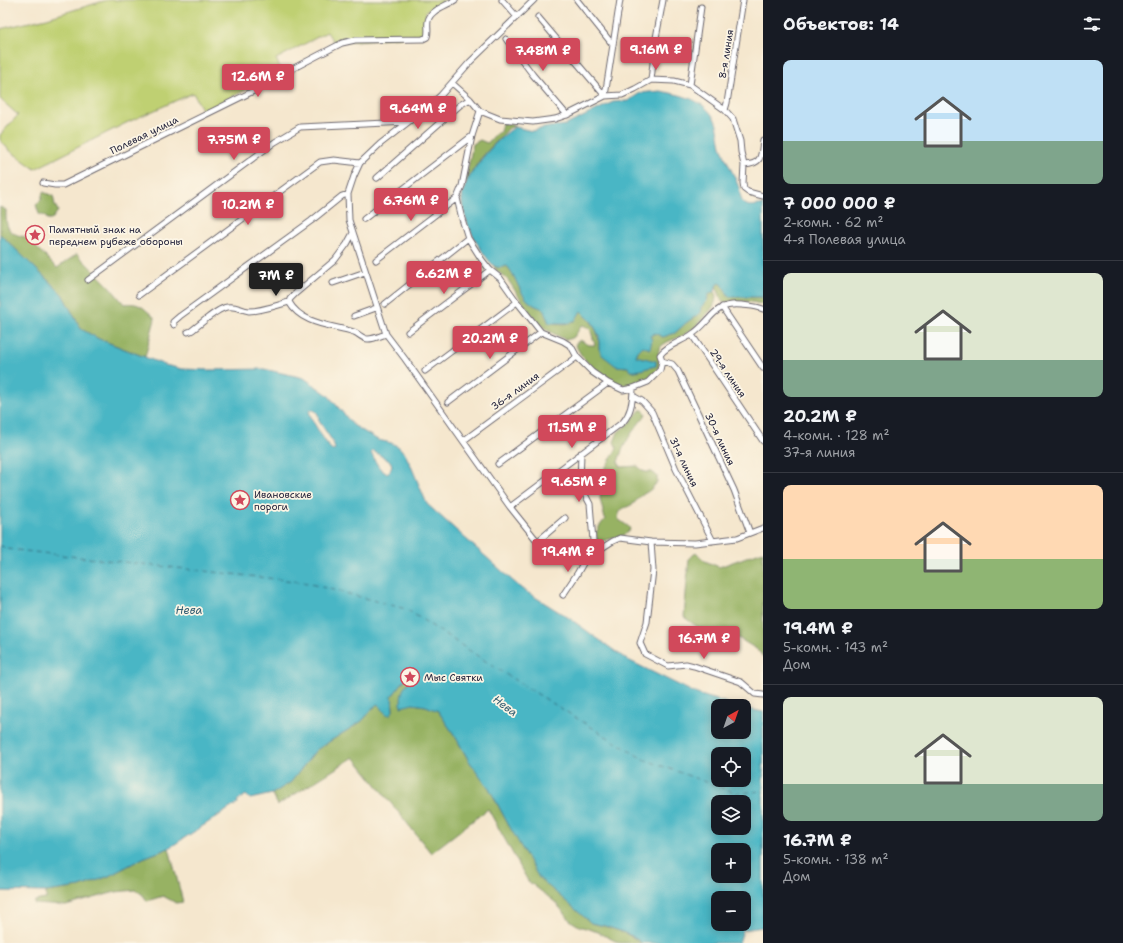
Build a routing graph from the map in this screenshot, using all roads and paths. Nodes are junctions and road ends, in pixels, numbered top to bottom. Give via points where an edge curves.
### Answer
1 (455, 0) edge
2 (502, 0) edge
3 (534, 0) edge
4 (577, 0) edge
5 (620, 0) edge
6 (663, 0) edge
7 (743, 0) edge
8 (701, 7) dead end
9 (517, 17) junction
10 (538, 17) dead end
11 (506, 39) dead end
12 (613, 45) junction
13 (651, 80) junction
14 (452, 83) junction
15 (690, 85) junction
16 (605, 96) junction
17 (470, 99) junction
18 (480, 110) junction
19 (725, 110) junction
20 (567, 115) junction
21 (409, 122) junction
22 (472, 136) junction
23 (763, 140) edge
24 (360, 163) junction
25 (744, 165) junction
26 (377, 178) dead end
27 (43, 183) dead end
28 (348, 194) junction
29 (763, 196) edge
30 (457, 198) junction
31 (364, 219) dead end
32 (353, 233) junction
33 (468, 238) junction
34 (376, 260) dead end
35 (490, 270) junction
36 (365, 272) junction
37 (88, 280) dead end
38 (332, 283) dead end
39 (139, 295) dead end
40 (289, 302) junction
41 (517, 302) junction
42 (385, 304) dead end
43 (722, 307) junction
44 (376, 308) junction
45 (763, 309) edge
46 (354, 316) dead end
47 (174, 324) dead end
48 (188, 332) dead end
49 (408, 332) dead end
50 (541, 332) junction
51 (386, 334) junction
52 (692, 335) junction
53 (577, 356) junction
54 (662, 361) junction
55 (763, 368) edge
56 (425, 371) dead end
57 (608, 383) junction
58 (633, 388) junction
59 (633, 396) junction
60 (448, 402) dead end
61 (463, 441) junction
62 (763, 441) edge
63 (581, 453) junction
64 (498, 464) dead end
65 (510, 507) junction
66 (565, 518) dead end
67 (763, 528) edge
68 (750, 533) junction
69 (713, 541) junction
70 (537, 542) junction
71 (651, 542) junction
72 (594, 553) junction
73 (586, 558) junction
74 (563, 595) dead end
75 (763, 695) edge

1 - 27 street, Полевая улица via 431,15 427,37 423,39 342,42 292,69 286,75 63,184
2 - 9 street
3 - 9 street
4 - 12 street
5 - 12 street
6 - 13 street
7 - 19 street, 8-я линия
8 - 15 street
9 - 14 street
10 - 16 street
11 - 20 street
12 - 16 street
13 - 15 street
13 - 16 street via 622,95
14 - 17 street
14 - 21 street
15 - 19 street
16 - 20 street
17 - 18 street
17 - 26 street via 460,104
18 - 20 street via 500,119 533,122
18 - 22 street
19 - 25 street via 736,127
21 - 24 street
21 - 37 street via 300,127 275,142
22 - 30 street via 462,186
22 - 31 street
23 - 25 street via 758,161
24 - 28 street
24 - 39 street via 334,160 320,162
25 - 29 street via 744,189
28 - 32 street via 349,220
28 - 47 street via 180,316
30 - 33 street
30 - 34 street
32 - 36 street
32 - 40 street via 342,252
33 - 35 street
33 - 42 street
35 - 41 street via 500,278
35 - 49 street
36 - 38 street
36 - 44 street
40 - 48 street via 249,311 225,307
40 - 51 street via 298,313 324,326 347,330 370,339
41 - 50 street
41 - 56 street
43 - 45 street via 732,304
43 - 52 street
43 - 55 street
44 - 46 street
44 - 51 street
50 - 53 street via 563,341
50 - 60 street
51 - 61 street
52 - 54 street via 664,350 660,355
52 - 62 street, 29-я линия
53 - 57 street via 592,372
53 - 61 street, 36-я линия
54 - 58 street via 660,370 648,382
54 - 68 street, 30-я линия via 672,364 678,371 734,490
57 - 58 street via 623,390
57 - 64 street
58 - 59 street
59 - 63 street via 628,416 623,422
59 - 69 street, 31-я линия via 652,412 676,469
61 - 65 street
63 - 65 street
63 - 72 street via 580,485 590,504
65 - 70 street
66 - 70 street
67 - 68 street
68 - 69 street via 737,538
69 - 71 street
70 - 73 street via 555,557 578,561
71 - 72 street via 620,538
71 - 75 street via 653,570 647,622 640,643 645,654 668,666 686,664 741,682 755,694
72 - 73 street
73 - 74 street

